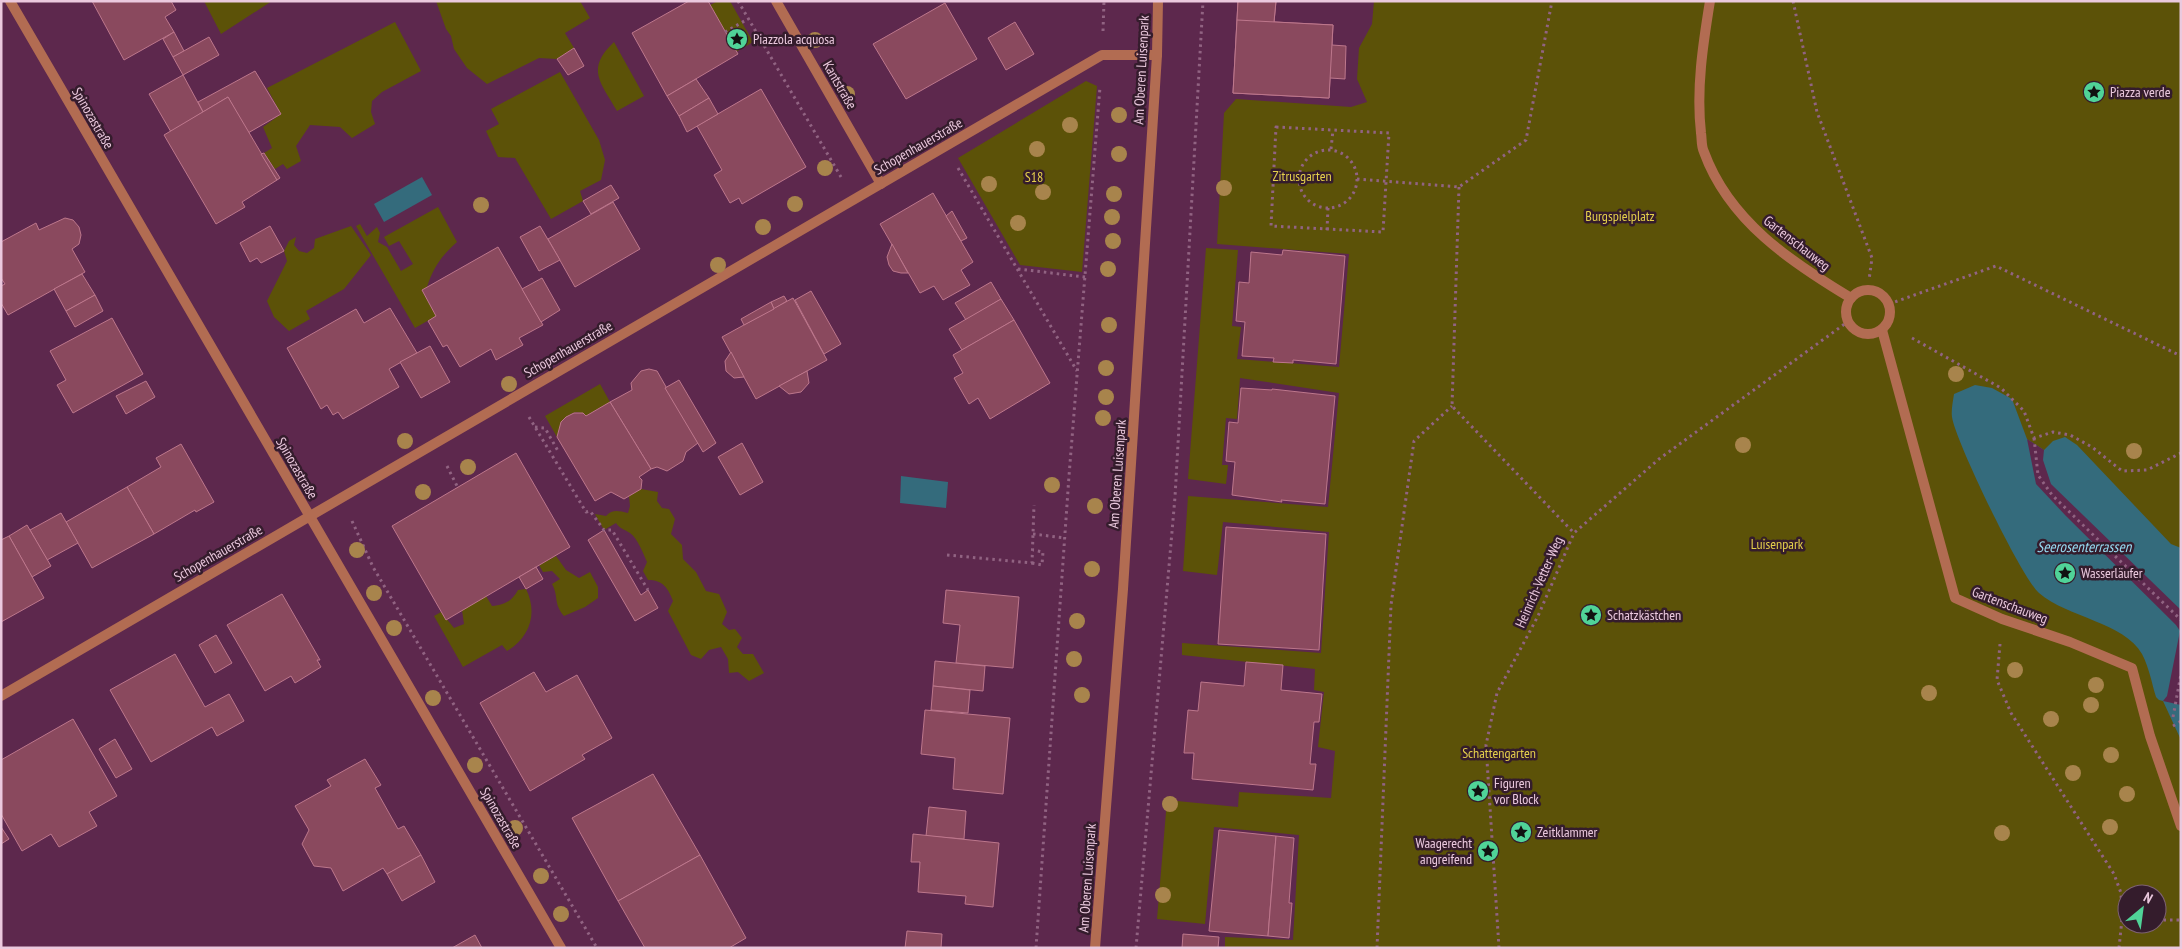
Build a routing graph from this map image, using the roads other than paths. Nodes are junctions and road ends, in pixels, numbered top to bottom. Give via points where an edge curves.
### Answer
1 (10, 1) edge
2 (776, 1) edge
3 (1158, 1) edge
4 (1710, 1) edge
5 (1157, 55) junction
6 (881, 184) junction
7 (1851, 298) junction
8 (1885, 327) junction
9 (309, 515) junction
10 (1, 696) edge
11 (2181, 826) edge
12 (561, 948) edge
13 (1095, 948) edge

1 - 9 street, Spinozastraße
2 - 6 street, Kantstraße
3 - 5 street, Am Oberen Luisenpark
4 - 7 street, Gartenschauweg via 1703,40 1698,110 1703,150 1725,196 1757,233 1808,272
5 - 6 street, Schopenhauerstraße via 1102,55
5 - 13 street, Am Oberen Luisenpark via 1123,589
6 - 9 street, Schopenhauerstraße
7 - 8 street via 1846,309 1852,327 1870,335
7 - 8 street, Gartenschauweg via 1868,290 1881,294 1889,304 1890,317
8 - 11 street, Gartenschauweg via 1955,598 2132,668 2150,736
9 - 10 street, Schopenhauerstraße
9 - 12 street, Spinozastraße

